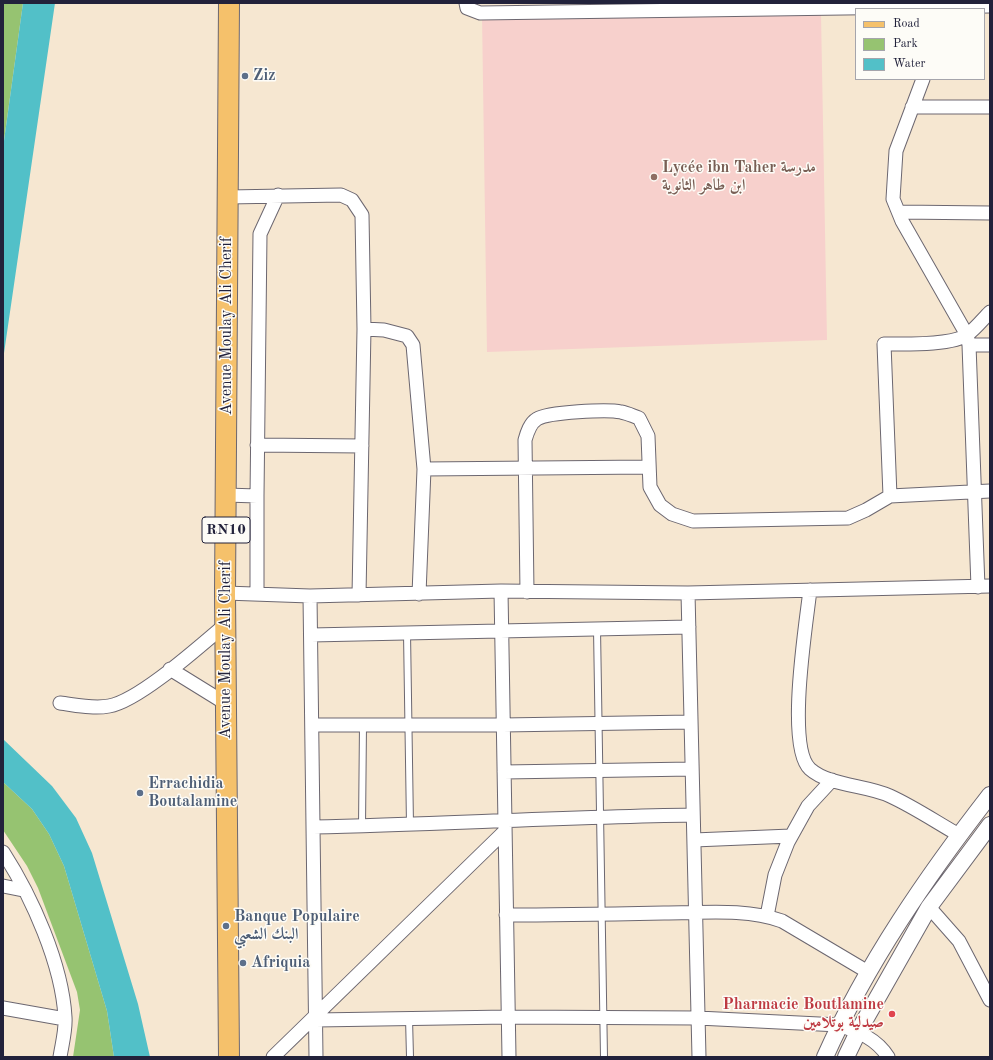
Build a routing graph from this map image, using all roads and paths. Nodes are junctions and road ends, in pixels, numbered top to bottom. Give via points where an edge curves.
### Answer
1 (229, 3) edge
2 (466, 3) edge
3 (951, 6) edge
4 (990, 6) edge
5 (923, 80) edge
6 (912, 107) junction
7 (990, 107) edge
8 (278, 195) junction
9 (228, 197) junction
10 (899, 212) junction
11 (990, 213) edge
12 (990, 312) edge
13 (364, 329) junction
14 (968, 340) junction
15 (990, 345) edge
16 (258, 445) junction
17 (362, 446) junction
18 (524, 467) junction
19 (648, 467) junction
20 (424, 469) junction
21 (976, 491) junction
22 (990, 491) edge
23 (226, 495) junction
24 (257, 496) junction
25 (890, 496) junction
26 (984, 587) edge
27 (810, 590) junction
28 (501, 591) junction
29 (527, 592) junction
30 (225, 593) junction
31 (688, 593) junction
32 (257, 594) junction
33 (419, 594) junction
34 (359, 595) junction
35 (310, 596) junction
36 (226, 624) junction
37 (689, 627) junction
38 (597, 629) junction
39 (502, 631) junction
40 (406, 633) junction
41 (310, 635) junction
42 (170, 669) junction
43 (60, 703) dead end
44 (225, 703) junction
45 (691, 722) junction
46 (599, 723) junction
47 (312, 725) junction
48 (364, 725) junction
49 (408, 725) junction
50 (503, 725) junction
51 (692, 769) junction
52 (599, 771) junction
53 (504, 772) junction
54 (832, 780) junction
55 (990, 795) edge
56 (600, 816) junction
57 (693, 816) junction
58 (410, 825) junction
59 (990, 825) edge
60 (362, 826) junction
61 (505, 826) junction
62 (313, 827) junction
63 (959, 835) junction
64 (792, 836) junction
65 (694, 840) junction
66 (3, 852) edge
67 (3, 886) edge
68 (23, 890) junction
69 (929, 907) junction
70 (695, 913) junction
71 (602, 914) junction
72 (506, 915) junction
73 (767, 916) junction
74 (868, 972) junction
75 (990, 1000) edge
76 (3, 1008) edge
77 (316, 1017) junction
78 (508, 1017) junction
79 (409, 1018) junction
80 (603, 1018) junction
81 (698, 1018) junction
82 (65, 1019) junction
83 (839, 1025) junction
84 (858, 1032) junction
85 (60, 1057) edge
86 (229, 1057) edge
87 (273, 1057) edge
88 (316, 1057) edge
89 (410, 1057) edge
90 (508, 1057) edge
91 (604, 1057) edge
92 (699, 1057) edge
93 (825, 1057) edge
94 (846, 1057) edge
95 (888, 1057) edge

1 - 9 main road, Avenue Moulay Ali Cherif / RN10
2 - 3 street via 467,8 480,13
3 - 4 street
5 - 6 street
6 - 7 street
6 - 10 street via 896,151 893,199
8 - 9 street
8 - 13 street via 341,195 352,200 362,215
8 - 16 street via 260,234
9 - 23 main road, Avenue Moulay Ali Cherif / RN10
10 - 11 street
10 - 14 street
12 - 14 street
13 - 17 street
13 - 20 street via 384,330 407,336 414,345
14 - 15 street
14 - 21 street
14 - 25 street via 918,345 884,344
16 - 17 street
16 - 24 street
17 - 34 street
18 - 19 street
18 - 19 street via 525,440 528,429 537,419 586,412 621,412 639,418 648,436
18 - 20 street
18 - 29 street
19 - 25 street via 650,487 660,505 672,514 693,520 848,518
20 - 33 street
21 - 22 street
21 - 25 street
21 - 26 street
23 - 24 street
23 - 30 main road, Avenue Moulay Ali Cherif / RN10
24 - 32 street
26 - 27 street
27 - 31 street
27 - 54 street via 800,678 800,752 806,764 820,776
28 - 29 street
28 - 33 street
28 - 39 street
29 - 31 street
30 - 32 street
30 - 36 main road, Avenue Moulay Ali Cherif / RN10
31 - 37 street
32 - 35 street
33 - 34 street
34 - 35 street
35 - 41 street
36 - 42 street
36 - 44 main road, Avenue Moulay Ali Cherif / RN10
37 - 38 street
37 - 45 street
38 - 39 street
38 - 46 lane
39 - 40 street
39 - 50 street
40 - 41 street
40 - 49 lane
41 - 47 street
42 - 43 street via 133,695 110,706 94,708
42 - 44 street
44 - 86 main road, Avenue Moulay Ali Cherif / RN10
45 - 46 street
45 - 51 street
46 - 50 street
46 - 52 lane
47 - 48 street
47 - 62 street
48 - 49 street
48 - 60 lane
49 - 50 street
49 - 58 lane
50 - 53 street
51 - 52 street
51 - 57 street
52 - 53 street
52 - 56 lane
53 - 61 street
54 - 63 street via 890,795
54 - 64 street via 808,806
55 - 63 street
56 - 57 street
56 - 61 street
56 - 71 lane
57 - 65 street
58 - 60 street
58 - 61 street
59 - 69 street
60 - 62 street
61 - 72 street
61 - 77 street
62 - 77 street
63 - 74 street
64 - 65 street
64 - 73 street via 775,875
65 - 70 street
66 - 68 street
67 - 68 street
68 - 82 street via 57,970
69 - 75 street via 959,941
69 - 84 street
70 - 71 street
70 - 73 street via 747,913
70 - 81 street
71 - 72 street
71 - 80 lane
72 - 78 street
73 - 74 street via 782,921
74 - 83 street
76 - 82 street
77 - 79 street
77 - 87 street
77 - 88 street
78 - 79 street
78 - 80 street
78 - 90 street
79 - 89 lane
80 - 81 street
80 - 91 lane
81 - 83 street
81 - 92 street
82 - 85 street
83 - 84 street
83 - 93 street
84 - 94 street
84 - 95 street via 881,1046

